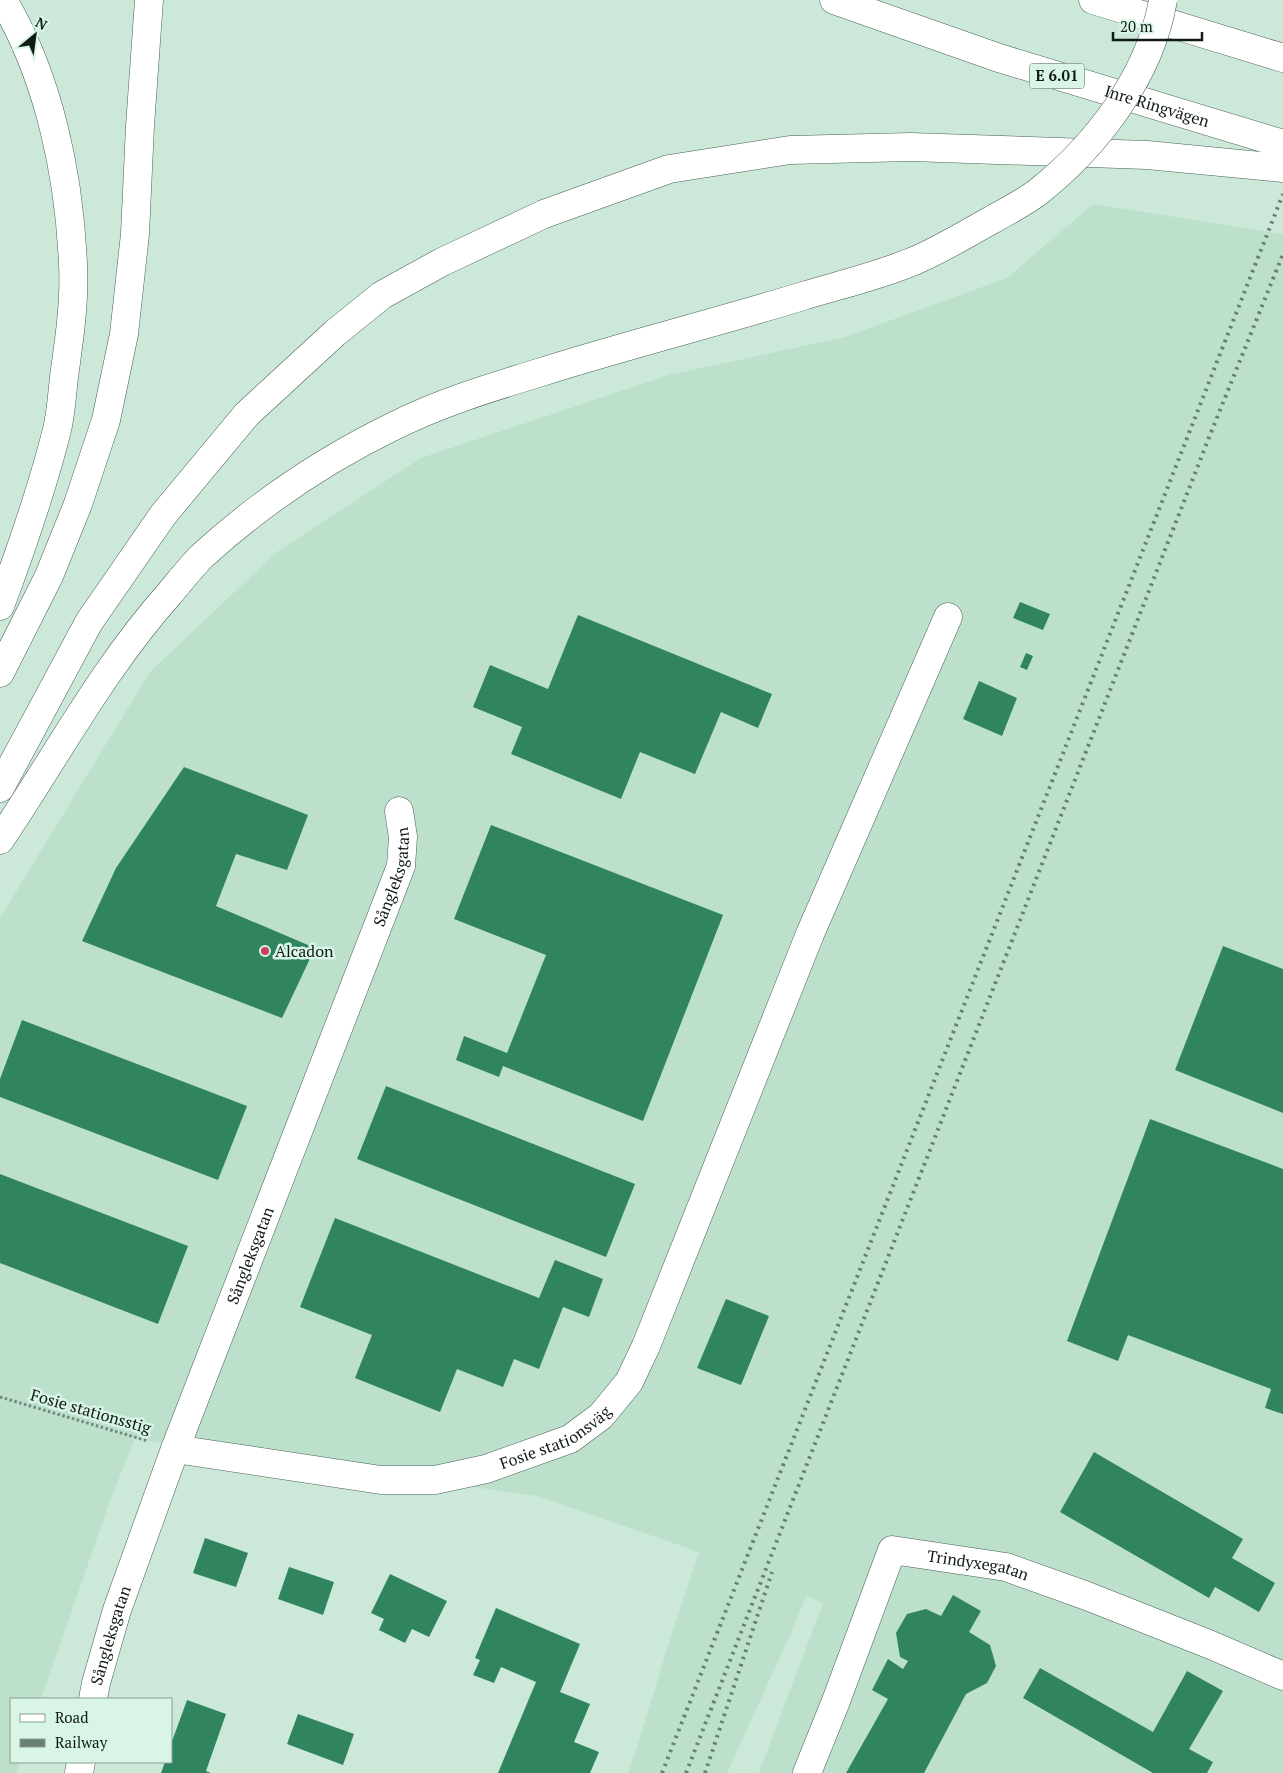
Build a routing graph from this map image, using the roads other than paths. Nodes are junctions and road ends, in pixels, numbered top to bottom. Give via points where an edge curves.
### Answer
1 (3, 0) edge
2 (149, 0) edge
3 (834, 0) edge
4 (1093, 0) edge
5 (1163, 0) edge
6 (1283, 58) edge
7 (1283, 144) edge
8 (1283, 168) edge
9 (0, 606) edge
10 (948, 617) dead end
11 (0, 673) edge
12 (0, 788) edge
13 (399, 811) dead end
14 (0, 840) edge
15 (175, 1449) junction
16 (1283, 1676) edge
17 (93, 1698) edge
18 (807, 1773) edge

1 - 9 main road via 18,25 41,85 57,140 68,203 73,266 70,337 57,429
2 - 11 main road via 134,243 124,334 108,411 78,504 49,576
3 - 7 main road, Inre Ringvägen / E 6.01 via 999,58
4 - 6 main road
5 - 14 main road, bridge via 1130,89 1105,126 1067,167 1036,193 995,218 913,261 778,304 621,347 441,406 396,425 322,464 288,487 207,552 158,607 123,650 78,716
8 - 12 main road via 1127,154 911,147 790,150 669,169 544,214 442,262 382,295 335,333 241,421 163,515 89,622
10 - 15 main road, Fosie stationsväg via 810,934 646,1346 629,1382 601,1416 570,1439 486,1469 434,1480 381,1480
13 - 15 main road, Sångleksgatan via 403,837 401,866
15 - 17 main road, Sångleksgatan via 117,1610
16 - 18 main road, Trindyxegatan via 1131,1613 1006,1567 892,1550

